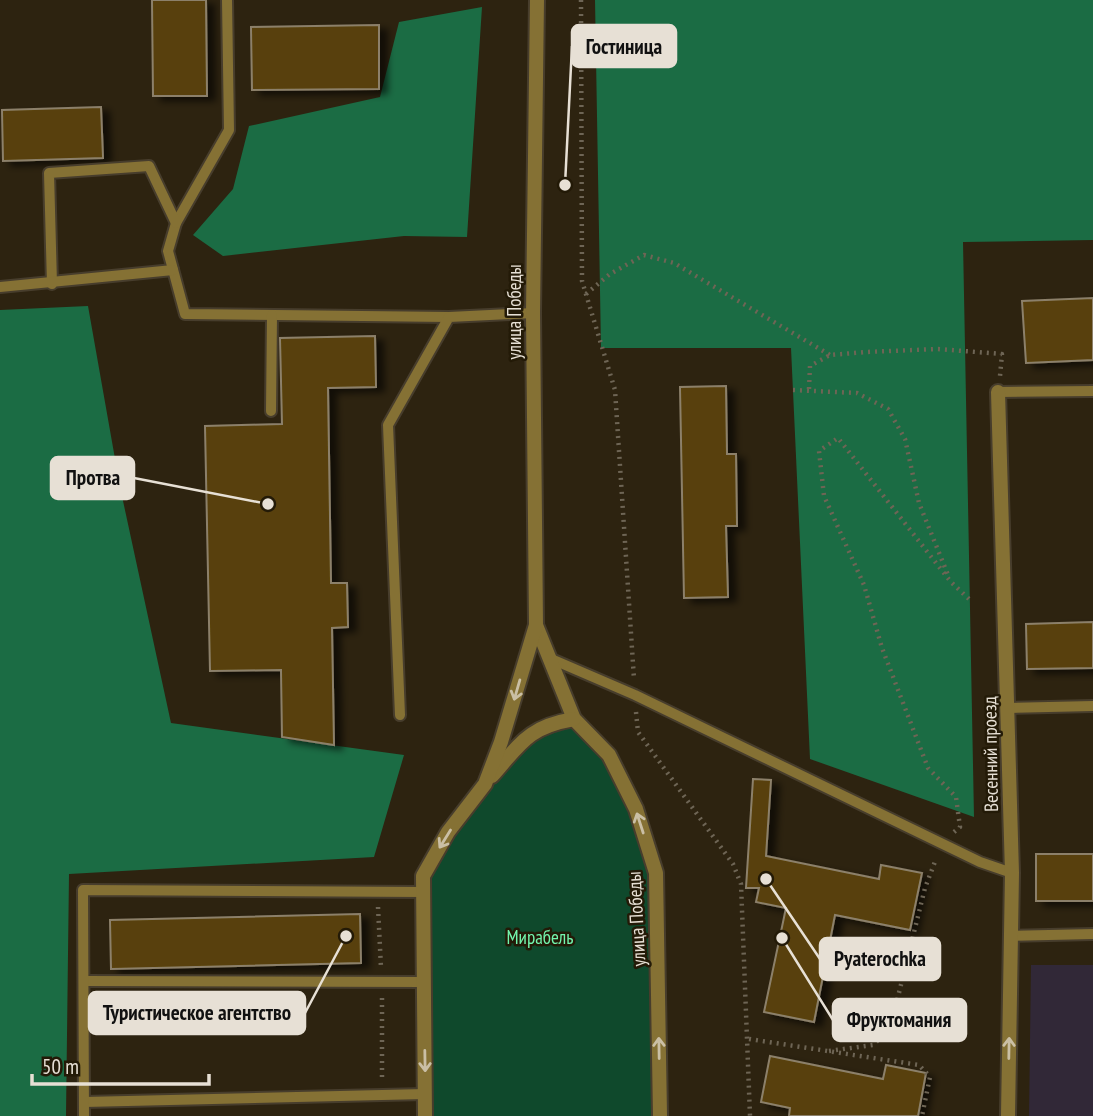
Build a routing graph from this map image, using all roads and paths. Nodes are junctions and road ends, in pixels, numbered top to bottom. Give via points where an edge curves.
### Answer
1 (227, 0) edge
2 (537, 0) edge
3 (581, 0) edge
4 (176, 223) junction
5 (173, 270) junction
6 (52, 284) junction
7 (0, 287) edge
8 (586, 294) junction
9 (533, 313) junction
10 (272, 315) junction
11 (449, 317) junction
12 (830, 355) junction
13 (809, 389) junction
14 (793, 390) dead end
15 (1093, 391) edge
16 (998, 392) junction
17 (271, 411) dead end
18 (951, 582) junction
19 (970, 600) dead end
20 (536, 625) junction
21 (549, 658) junction
22 (635, 695) junction
23 (1093, 706) edge
24 (1008, 708) junction
25 (400, 715) dead end
26 (574, 719) junction
27 (485, 784) junction
28 (942, 844) junction
29 (1012, 873) junction
30 (378, 892) junction
31 (423, 892) junction
32 (1093, 934) edge
33 (1010, 936) junction
34 (85, 981) junction
35 (382, 982) junction
36 (424, 982) junction
37 (749, 1039) junction
38 (829, 1051) junction
39 (382, 1094) junction
40 (425, 1094) junction
41 (84, 1102) junction
42 (84, 1116) edge
43 (425, 1116) edge
44 (660, 1116) edge
45 (750, 1116) edge
46 (922, 1116) edge
47 (1008, 1116) edge

1 - 4 lane via 229,130
2 - 9 street, улица Победы
3 - 8 path via 582,281
4 - 5 lane via 168,251
4 - 6 lane via 149,166 49,173
5 - 6 lane
5 - 10 lane via 186,314
6 - 7 lane
8 - 12 path via 644,255 674,263
8 - 22 path via 615,390
9 - 11 lane
9 - 20 street, улица Победы
10 - 11 lane
10 - 17 lane
11 - 25 lane via 388,425
12 - 13 path via 810,366
12 - 16 path via 938,349 1002,354
13 - 14 path
13 - 18 path via 857,393 888,409 905,439 919,503
15 - 16 lane
16 - 24 street, Весенний проезд
18 - 19 path
18 - 28 path via 838,439 820,451 824,496 864,585 882,648 928,768 956,797 960,827
20 - 21 street, улица Победы
20 -> 27 street, улица Победы
21 - 22 lane
21 - 26 street, улица Победы
22 - 28 lane
22 - 37 path via 638,732 733,864 741,884
23 - 24 lane
24 - 29 street, Весенний проезд
26 - 27 street via 530,733
44 -> 26 street, улица Победы via 656,873 636,809 608,754
27 -> 31 street, улица Победы via 448,832 423,876
28 - 29 lane
28 - 38 path via 925,888 890,1029 873,1045
29 - 33 street, Весенний проезд
30 - 31 lane
30 - 34 lane via 83,890
30 - 35 path
31 - 36 street, улица Победы
32 - 33 lane
47 -> 33 street, Весенний проезд
34 - 35 lane
34 - 41 lane
35 - 36 lane
35 - 39 path
36 -> 40 street, улица Победы
37 - 38 path
37 - 45 path
38 - 46 path via 919,1065 930,1077
39 - 40 lane
39 - 41 lane
40 - 43 street, улица Победы
41 - 42 lane

